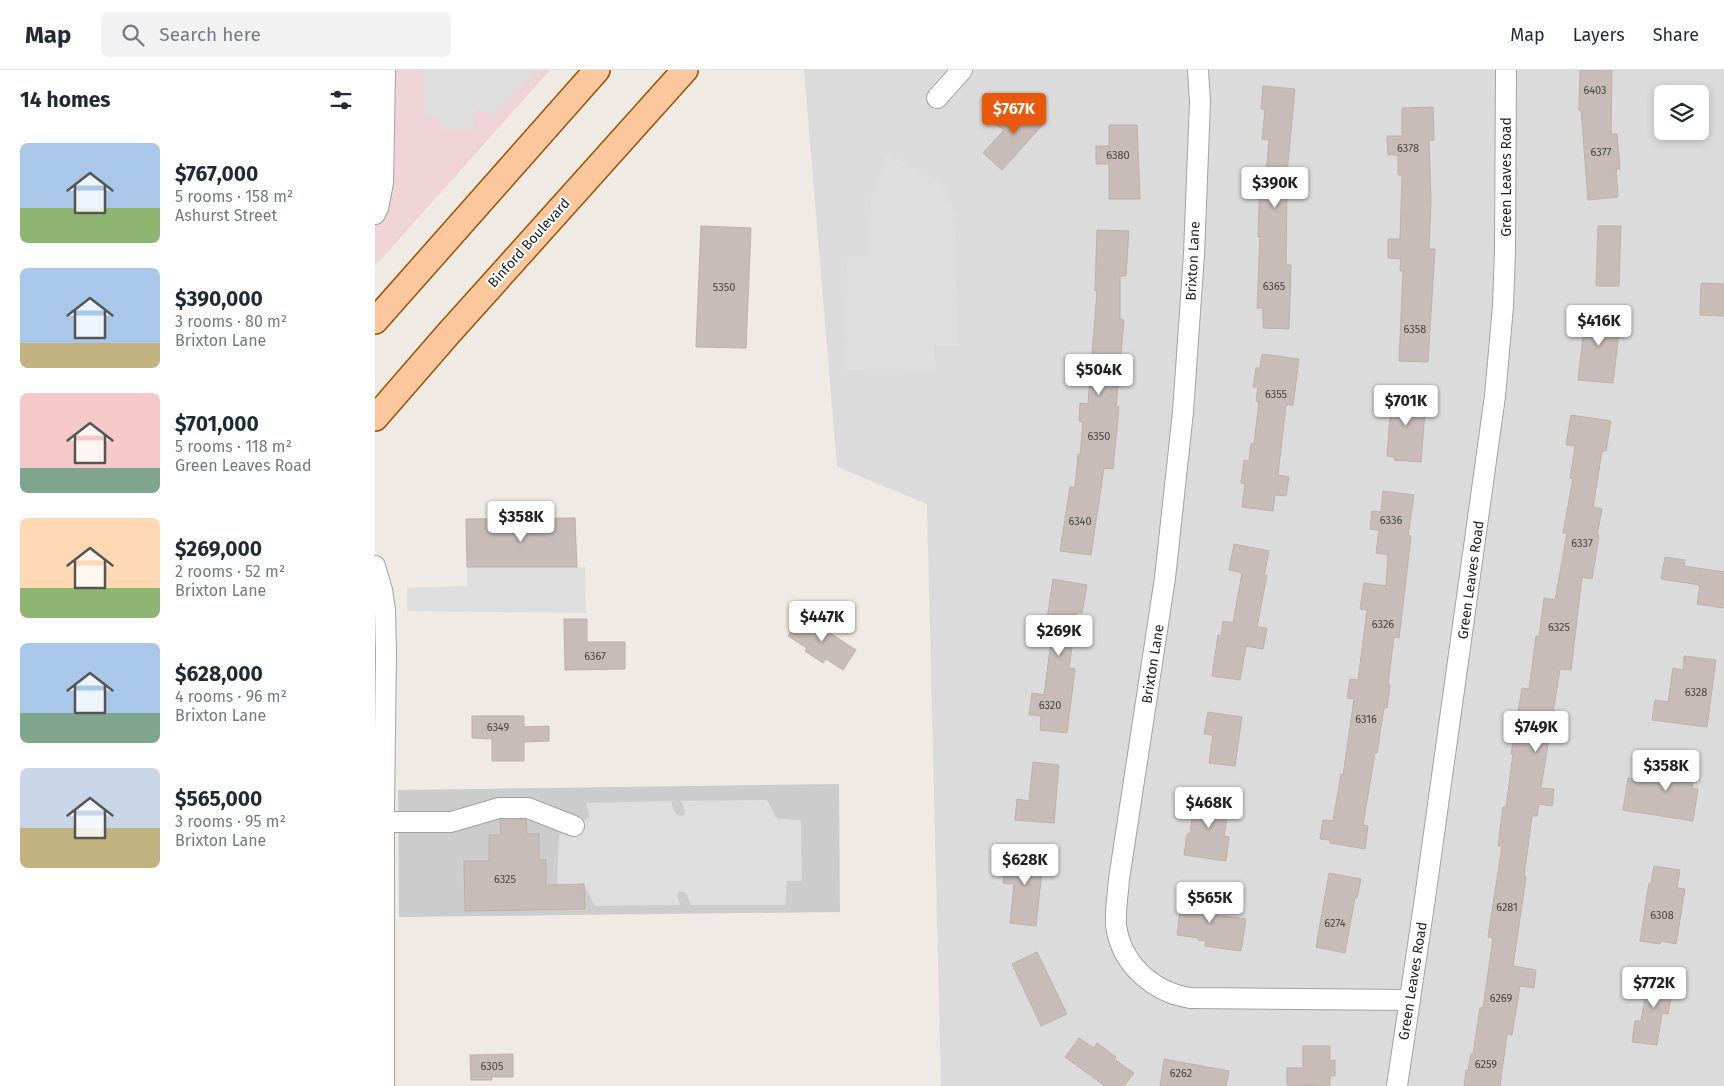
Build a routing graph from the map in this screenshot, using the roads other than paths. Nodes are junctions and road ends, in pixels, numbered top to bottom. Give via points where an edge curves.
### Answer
1 (385, 70) edge
2 (597, 70) edge
3 (685, 70) edge
4 (962, 70) edge
5 (1198, 70) edge
6 (1506, 70) edge
7 (937, 98) dead end
8 (375, 214) edge
9 (375, 320) edge
10 (375, 418) edge
11 (375, 566) edge
12 (384, 822) junction
13 (574, 826) dead end
14 (1410, 1000) junction
15 (384, 1086) edge
16 (1397, 1086) edge

1 - 8 street via 383,182
2 - 9 main road
3 - 10 main road, Binford Boulevard
4 - 7 street
5 - 14 street, Brixton Lane via 1200,102 1194,254 1183,412 1163,595 1119,879 1118,935 1125,953 1141,974 1163,991 1181,996
6 - 14 street, Green Leaves Road via 1505,251 1495,396
11 - 12 street via 385,610
12 - 13 street via 451,822 499,808 527,808
12 - 15 street
14 - 16 street, Green Leaves Road

